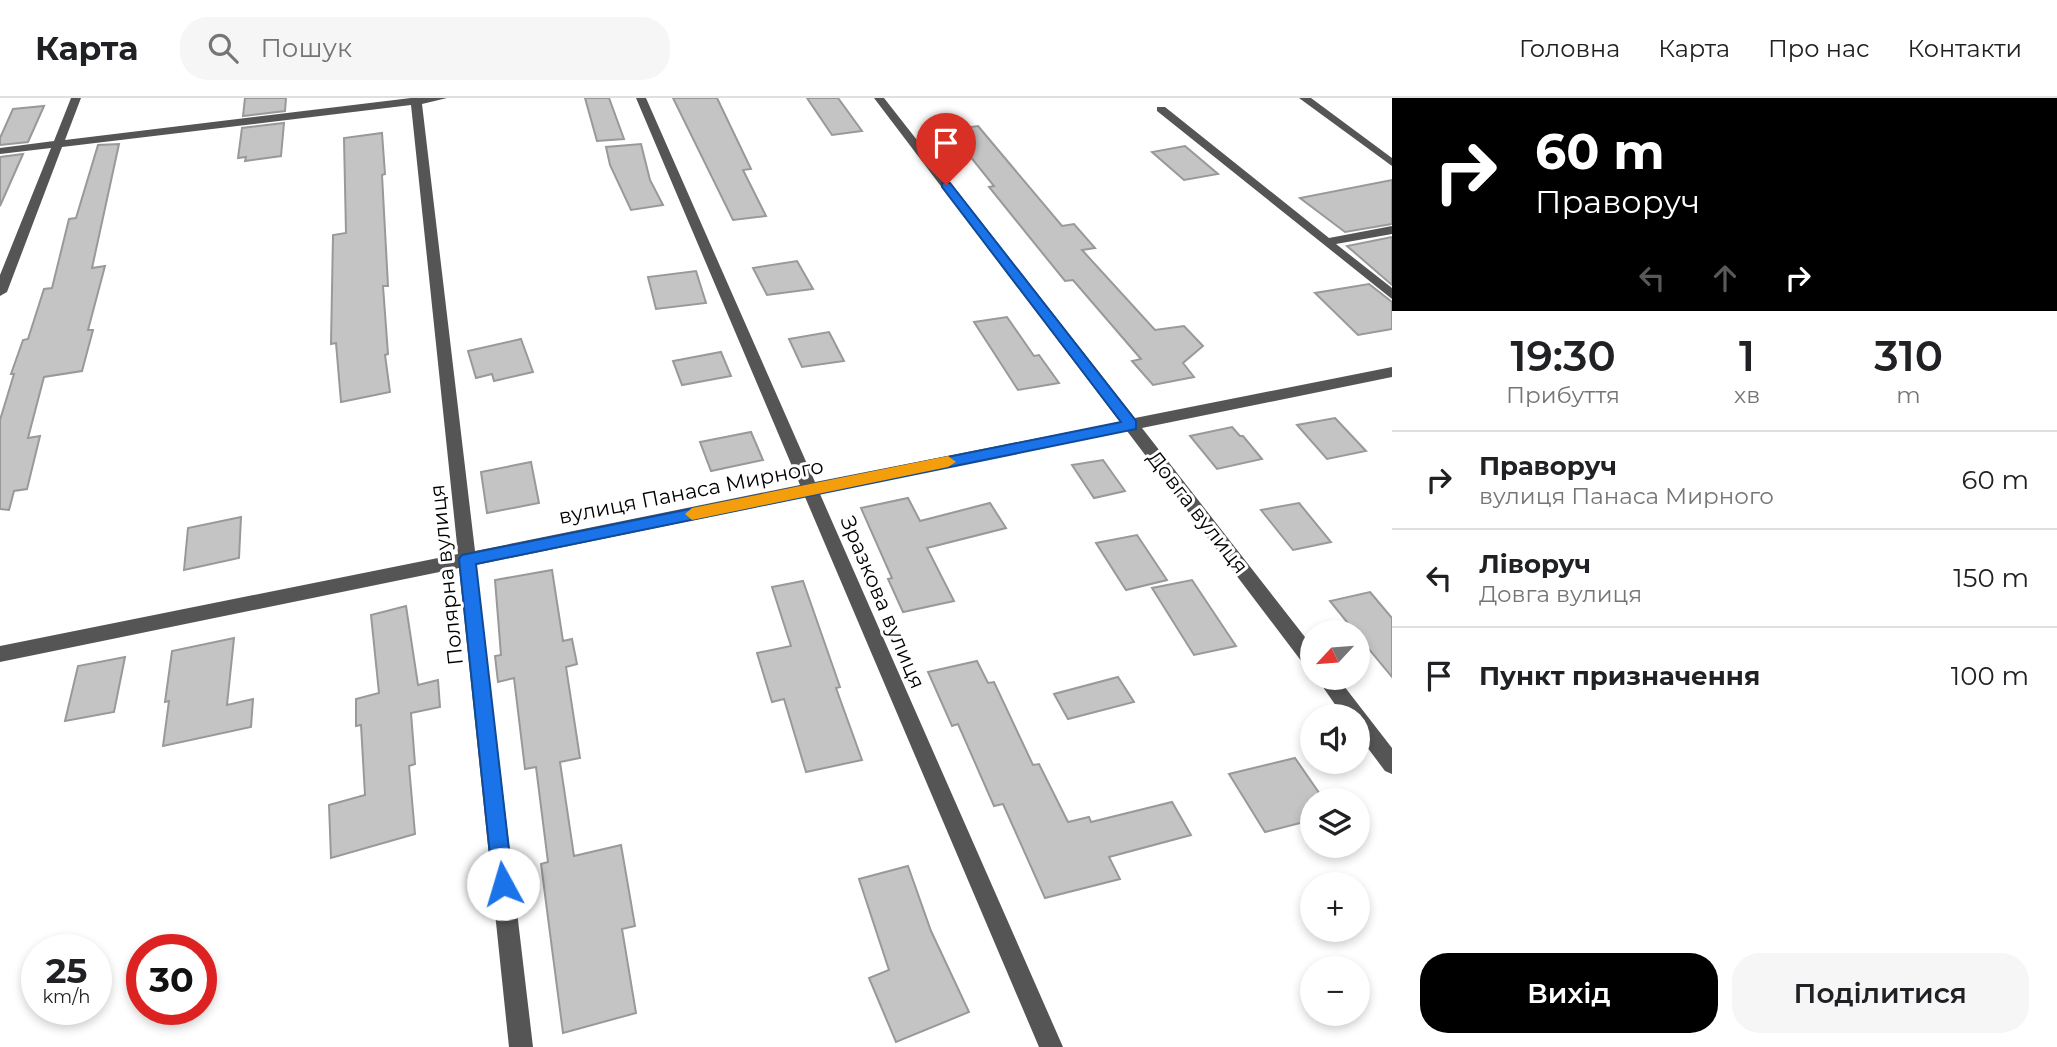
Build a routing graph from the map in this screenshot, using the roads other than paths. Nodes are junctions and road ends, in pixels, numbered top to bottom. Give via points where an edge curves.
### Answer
1 (76, 98) edge
2 (442, 98) edge
3 (640, 98) edge
4 (879, 98) edge
5 (1304, 98) edge
6 (416, 99) edge
7 (1161, 109) dead end
8 (58, 144) junction
9 (0, 151) edge
10 (1392, 163) edge
11 (1392, 230) edge
12 (1326, 243) junction
13 (0, 292) edge
14 (1392, 295) edge
15 (1392, 372) edge
16 (1131, 425) junction
17 (810, 490) junction
18 (467, 559) junction
19 (1300, 644) edge
20 (0, 654) edge
21 (1335, 690) edge
22 (1346, 704) edge
23 (1370, 735) edge
24 (1392, 764) edge
25 (521, 1047) edge
26 (1051, 1047) edge

1 - 8 street
2 - 6 street
3 - 17 street, Зразкова вулиця
4 - 16 street, Довга вулиця
5 - 10 street
6 - 8 street
6 - 18 street, Полярна вулиця
7 - 12 street
8 - 9 street
8 - 13 street
11 - 12 street
12 - 14 street
15 - 16 street, вулиця Панаса Мирного
16 - 17 street, вулиця Панаса Мирного
16 - 19 street, Довга вулиця
17 - 18 street, вулиця Панаса Мирного
17 - 26 street, Зразкова вулиця
18 - 20 street, вулиця Панаса Мирного
18 - 25 street, Полярна вулиця
21 - 22 street
23 - 24 street

